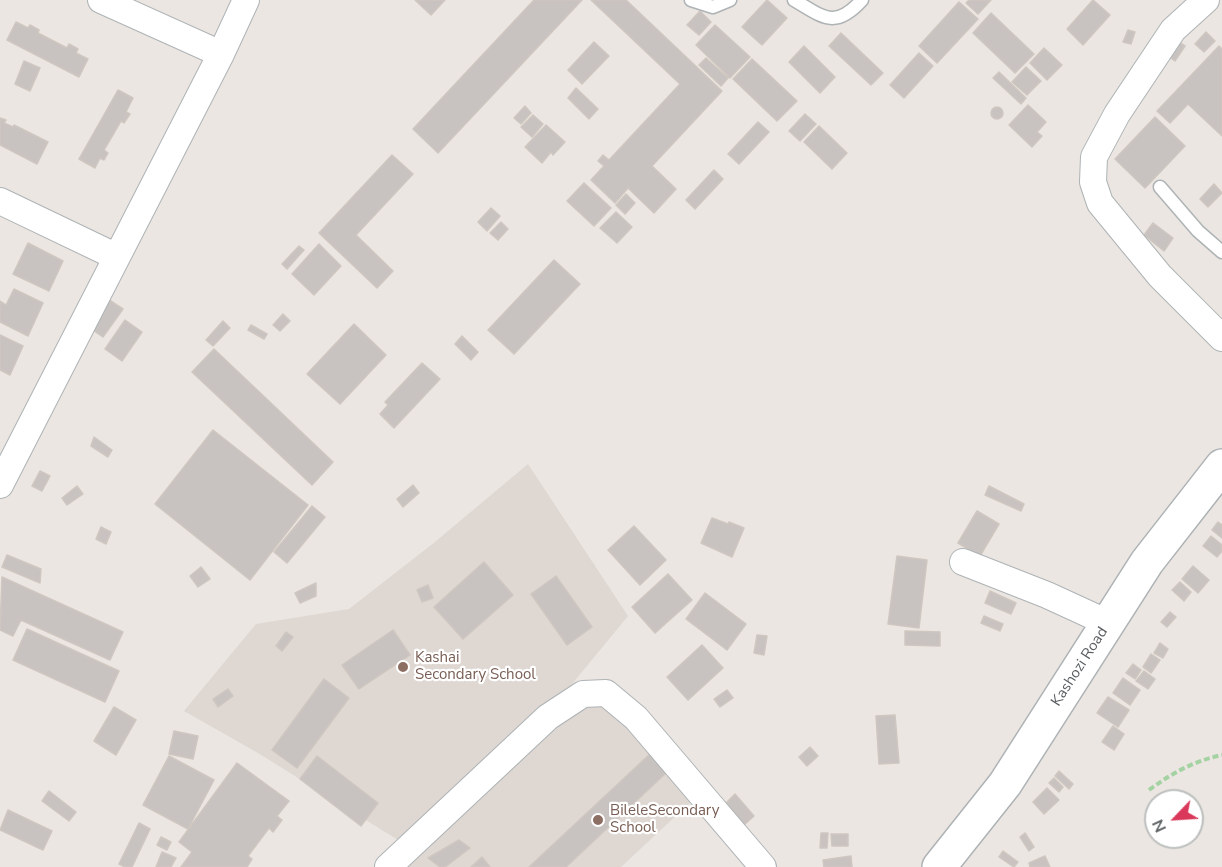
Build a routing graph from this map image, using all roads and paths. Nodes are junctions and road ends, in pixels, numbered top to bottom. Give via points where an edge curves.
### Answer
1 (101, 0) edge
2 (246, 0) edge
3 (692, 0) edge
4 (730, 0) edge
5 (794, 0) edge
6 (862, 0) edge
7 (1206, 0) edge
8 (221, 54) junction
9 (1160, 187) dead end
10 (0, 201) edge
11 (1222, 252) edge
12 (117, 256) junction
13 (1222, 338) edge
14 (1222, 466) edge
15 (0, 484) edge
16 (963, 562) dead end
17 (1108, 623) junction
18 (1222, 755) edge
19 (1150, 789) edge
20 (388, 867) edge
21 (763, 867) edge
22 (939, 867) edge

1 - 8 street
2 - 8 street
3 - 4 lane via 713,7
5 - 6 lane via 834,20
7 - 13 street via 1173,30 1116,114 1094,157 1093,182 1100,203 1160,276
8 - 12 street
9 - 11 lane
10 - 12 street
12 - 15 street
14 - 17 main road, Kashozi Road via 1147,562
16 - 17 street
17 - 22 main road, Kashozi Road via 1005,784
18 - 19 path via 1171,774
20 - 21 street via 548,717 583,694 606,693 636,718

